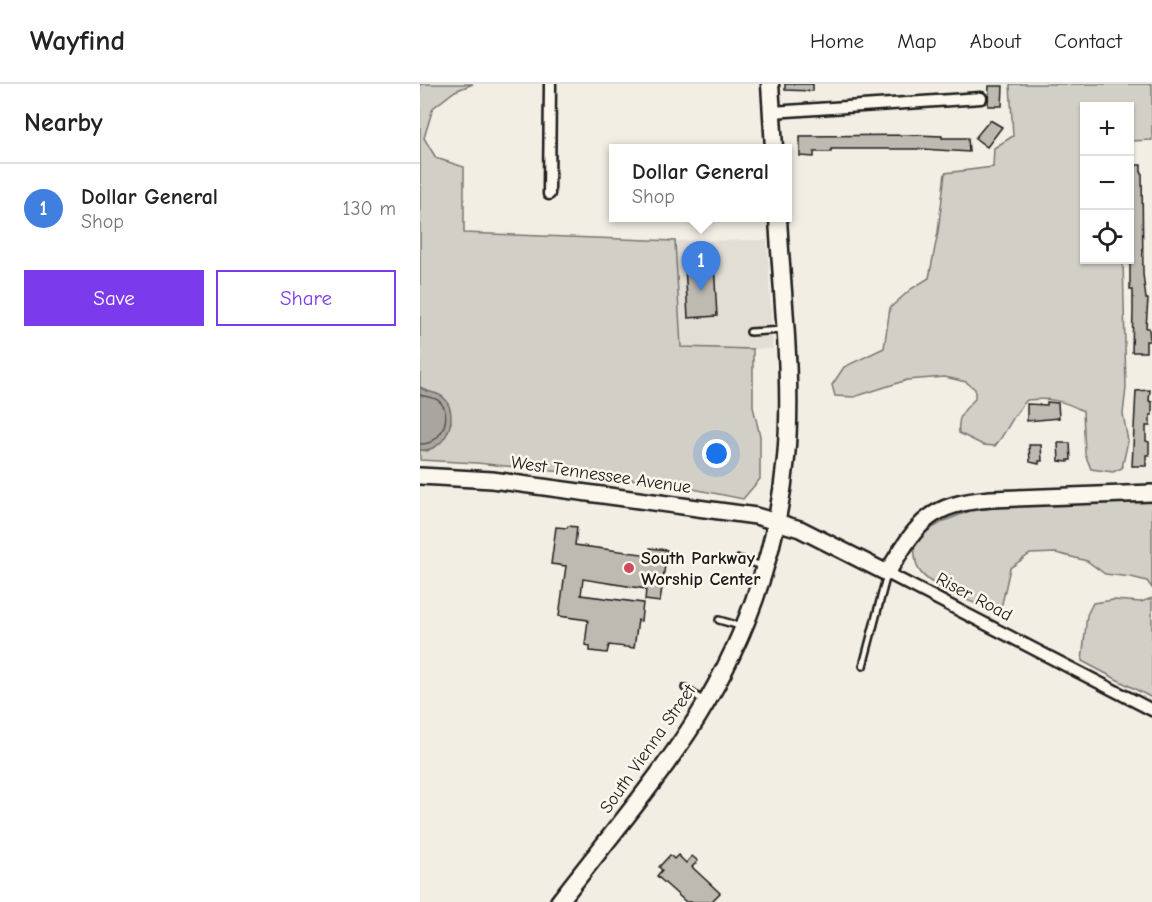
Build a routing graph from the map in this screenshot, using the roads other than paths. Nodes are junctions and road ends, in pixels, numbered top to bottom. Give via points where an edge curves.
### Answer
1 (549, 84) edge
2 (770, 84) edge
3 (981, 98) dead end
4 (772, 112) junction
5 (774, 144) edge
6 (549, 194) dead end
7 (778, 222) edge
8 (784, 330) junction
9 (750, 332) dead end
10 (420, 476) edge
11 (1152, 493) edge
12 (776, 522) junction
13 (738, 559) dead end
14 (766, 566) junction
15 (887, 573) junction
16 (719, 620) dead end
17 (744, 627) junction
18 (863, 666) dead end
19 (685, 688) dead end
20 (706, 703) junction
21 (1152, 710) edge
22 (559, 902) edge

1 - 6 street
2 - 4 highway
3 - 4 street
4 - 5 highway
7 - 8 highway, South Vienna Street
8 - 9 lane
8 - 12 highway, South Vienna Street via 787,436
10 - 12 main road, West Tennessee Avenue via 528,484
11 - 15 main road via 952,504 921,523
12 - 14 highway, South Vienna Street
12 - 15 main road, Riser Road via 800,529
13 - 14 lane
14 - 17 highway, South Vienna Street
15 - 18 lane
15 - 21 street, Riser Road
16 - 17 lane
17 - 20 highway, South Vienna Street
19 - 20 lane
20 - 22 highway, South Vienna Street via 672,755

